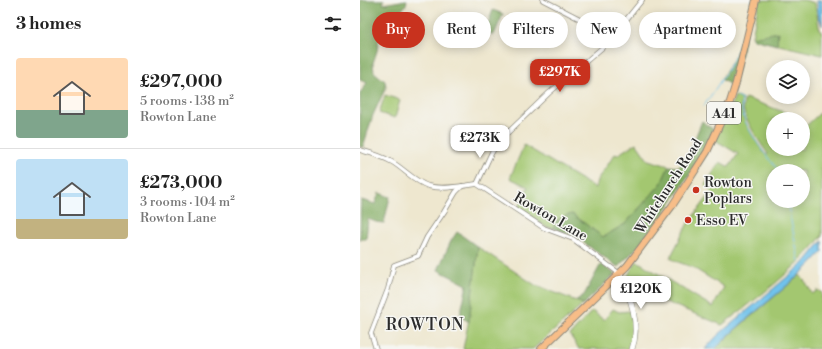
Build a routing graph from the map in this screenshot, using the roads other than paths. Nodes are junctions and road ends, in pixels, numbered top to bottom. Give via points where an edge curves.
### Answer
1 (543, 0) edge
2 (642, 0) edge
3 (756, 0) edge
4 (631, 14) edge
5 (576, 17) edge
6 (602, 48) edge
7 (360, 150) edge
8 (478, 184) junction
9 (462, 186) junction
10 (620, 274) junction
11 (376, 349) edge
12 (541, 349) edge
13 (632, 349) edge

1 - 5 street
2 - 4 street
3 - 10 highway, Whitchurch Road / A41 via 736,84 706,152 672,206
6 - 8 street via 549,92 498,142
7 - 9 street via 392,162 428,186
8 - 9 street
8 - 10 street, Rowton Lane via 544,228 572,240
9 - 11 street via 427,237 418,256 394,265 388,289 371,333
10 - 12 highway, Whitchurch Road / A41
10 - 13 street via 635,323 636,333

